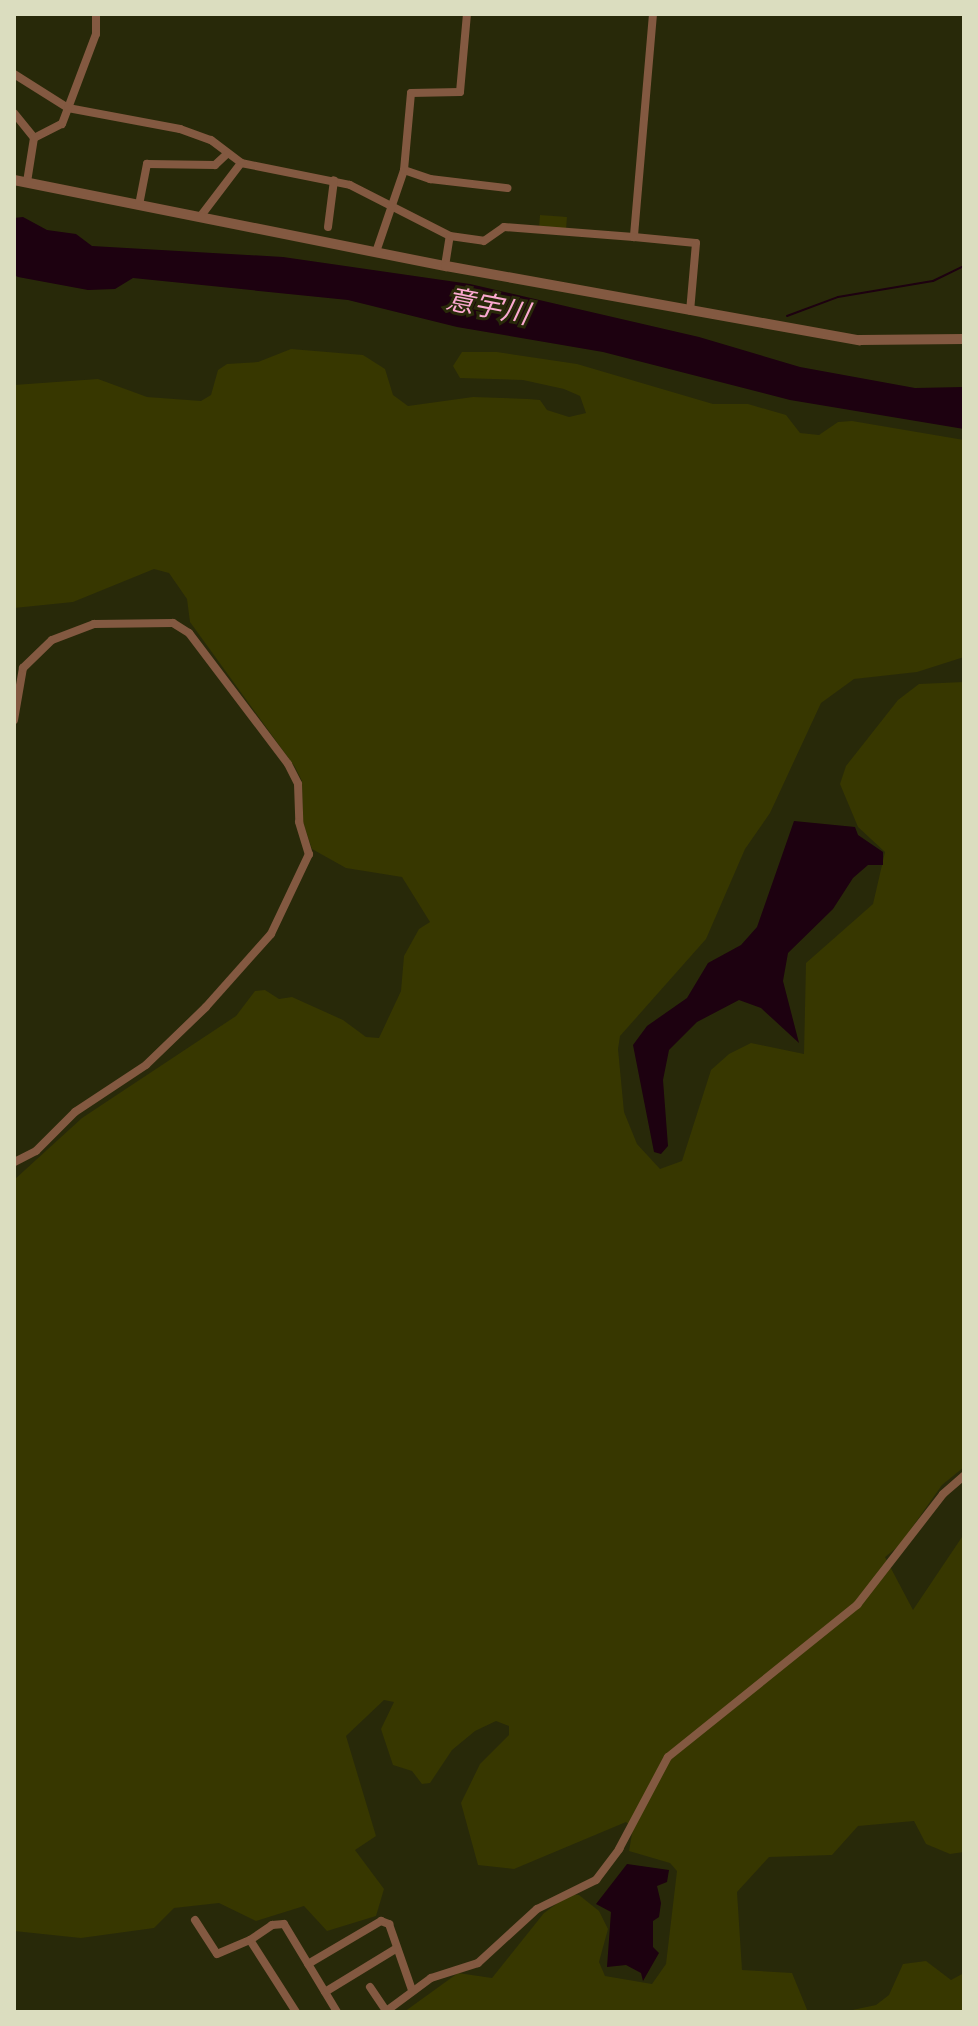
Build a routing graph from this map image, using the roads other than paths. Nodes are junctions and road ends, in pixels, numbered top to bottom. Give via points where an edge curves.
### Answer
1 (96, 14) edge
2 (467, 14) edge
3 (653, 14) edge
4 (14, 74) edge
5 (68, 108) junction
6 (14, 113) edge
7 (34, 138) junction
8 (227, 154) junction
9 (241, 163) junction
10 (404, 170) junction
11 (14, 180) edge
12 (334, 180) junction
13 (27, 182) junction
14 (507, 188) dead end
15 (139, 205) junction
16 (392, 207) junction
17 (200, 217) junction
18 (328, 227) dead end
19 (450, 236) junction
20 (634, 237) junction
21 (376, 252) junction
22 (445, 266) junction
23 (690, 311) junction
24 (964, 339) edge
25 (14, 720) edge
26 (14, 1162) edge
27 (964, 1476) edge
28 (195, 1920) dead end
29 (250, 1940) junction
30 (397, 1948) junction
31 (308, 1964) junction
32 (370, 1987) dead end
33 (412, 1990) junction
34 (325, 1992) junction
35 (385, 2011) edge
36 (296, 2012) edge
37 (337, 2012) edge

1 - 5 street via 96,34
2 - 10 street via 460,92 412,91
3 - 20 street
4 - 5 street
5 - 7 street via 62,124
5 - 8 street via 180,129 211,140
6 - 7 street
7 - 13 street
8 - 9 street
8 - 15 street via 215,165 147,164
9 - 12 street
9 - 17 street
10 - 14 street via 430,179
10 - 16 street
11 - 13 street
12 - 16 street
12 - 18 street
13 - 15 street
15 - 17 street
16 - 19 street
16 - 21 street
17 - 21 street
19 - 20 street via 484,241 504,227
19 - 22 street
20 - 23 street via 696,243
21 - 22 street
22 - 23 street
23 - 24 street via 873,342
25 - 26 street via 23,668 52,640 94,624 173,623 189,633 288,764 298,784 299,822 309,854 271,934 206,1007 146,1065 75,1112 36,1151
27 - 33 street via 943,1494 857,1605 668,1757 619,1849 596,1880 537,1909 478,1963
28 - 29 street via 217,1954
29 - 31 street via 272,1925 284,1924
29 - 36 street
30 - 31 street via 389,1924 376,1921
30 - 33 street
30 - 34 street
31 - 34 street
32 - 35 street
33 - 35 street
34 - 37 street

